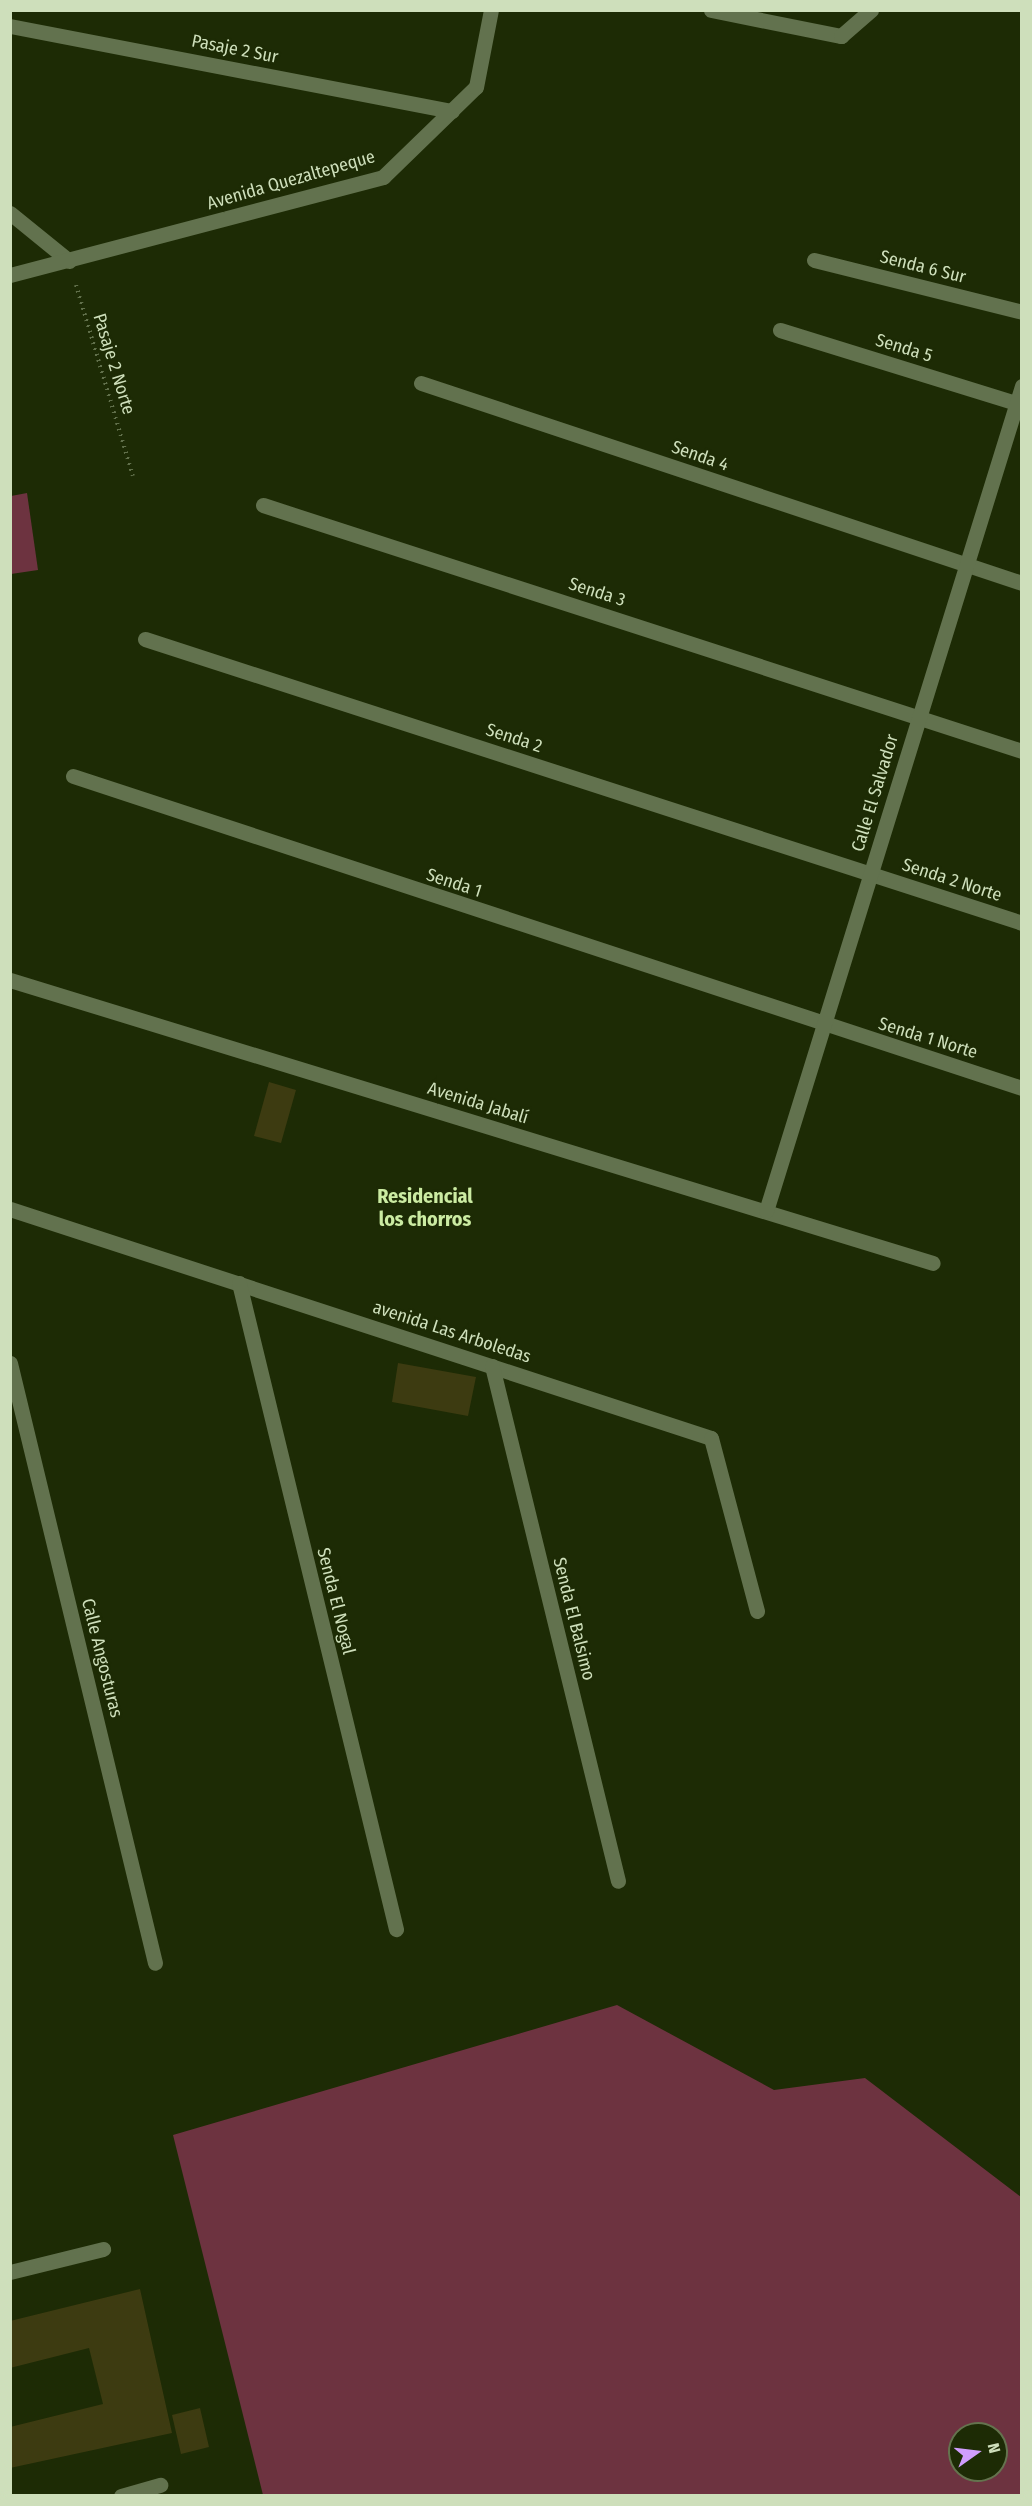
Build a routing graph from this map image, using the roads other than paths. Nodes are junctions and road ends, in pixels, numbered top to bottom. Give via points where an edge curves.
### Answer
1 (491, 10) edge
2 (711, 10) edge
3 (871, 10) edge
4 (10, 26) edge
5 (452, 111) junction
6 (10, 213) edge
7 (814, 260) dead end
8 (69, 261) junction
9 (10, 275) edge
10 (1022, 312) edge
11 (780, 330) dead end
12 (421, 383) dead end
13 (1022, 386) edge
14 (1019, 404) edge
15 (263, 506) dead end
16 (966, 566) junction
17 (1022, 583) edge
18 (145, 639) dead end
19 (920, 715) junction
20 (1022, 750) edge
21 (73, 776) dead end
22 (870, 874) junction
23 (1022, 923) edge
24 (10, 980) edge
25 (823, 1026) junction
26 (1022, 1088) edge
27 (10, 1209) edge
28 (766, 1211) junction
29 (933, 1263) dead end
30 (239, 1283) junction
31 (10, 1363) edge
32 (492, 1366) junction
33 (757, 1611) dead end
34 (618, 1881) dead end
35 (396, 1929) dead end
36 (155, 1963) dead end
37 (103, 2249) dead end
38 (10, 2272) edge
39 (160, 2485) dead end
40 (121, 2496) edge

1 - 5 street, Avenida Quezaltepeque via 476,87
2 - 3 street via 841,36
4 - 5 street, Pasaje 2 Sur
5 - 8 street, Avenida Quezaltepeque via 383,177
6 - 8 street
7 - 10 street, Senda 6 Sur
8 - 9 street, Avenida Quezaltepeque
11 - 14 street, Senda 5
12 - 16 street, Senda 4
13 - 14 street, Calle El Salvador
14 - 16 street, Calle El Salvador
15 - 19 street, Senda 3
16 - 17 street, Senda 4
16 - 19 street, Calle El Salvador
18 - 22 street, Senda 2
19 - 20 street, Senda 3
19 - 22 street, Calle El Salvador
21 - 25 street, Senda 1
22 - 23 street, Senda 2 Norte
22 - 25 street, Calle El Salvador
24 - 28 street, Avenida Jabalí
25 - 26 street, Senda 1 Norte
25 - 28 street, Calle El Salvador
27 - 30 street, avenida Las Arboledas
28 - 29 street, Avenida Jabalí
30 - 32 street, avenida Las Arboledas
30 - 35 street, Senda El Nogal
31 - 36 street, Calle Angosturas
32 - 33 street, avenida Las Arboledas via 711,1438
32 - 34 street, Senda El Balsimo
37 - 38 street
39 - 40 street

